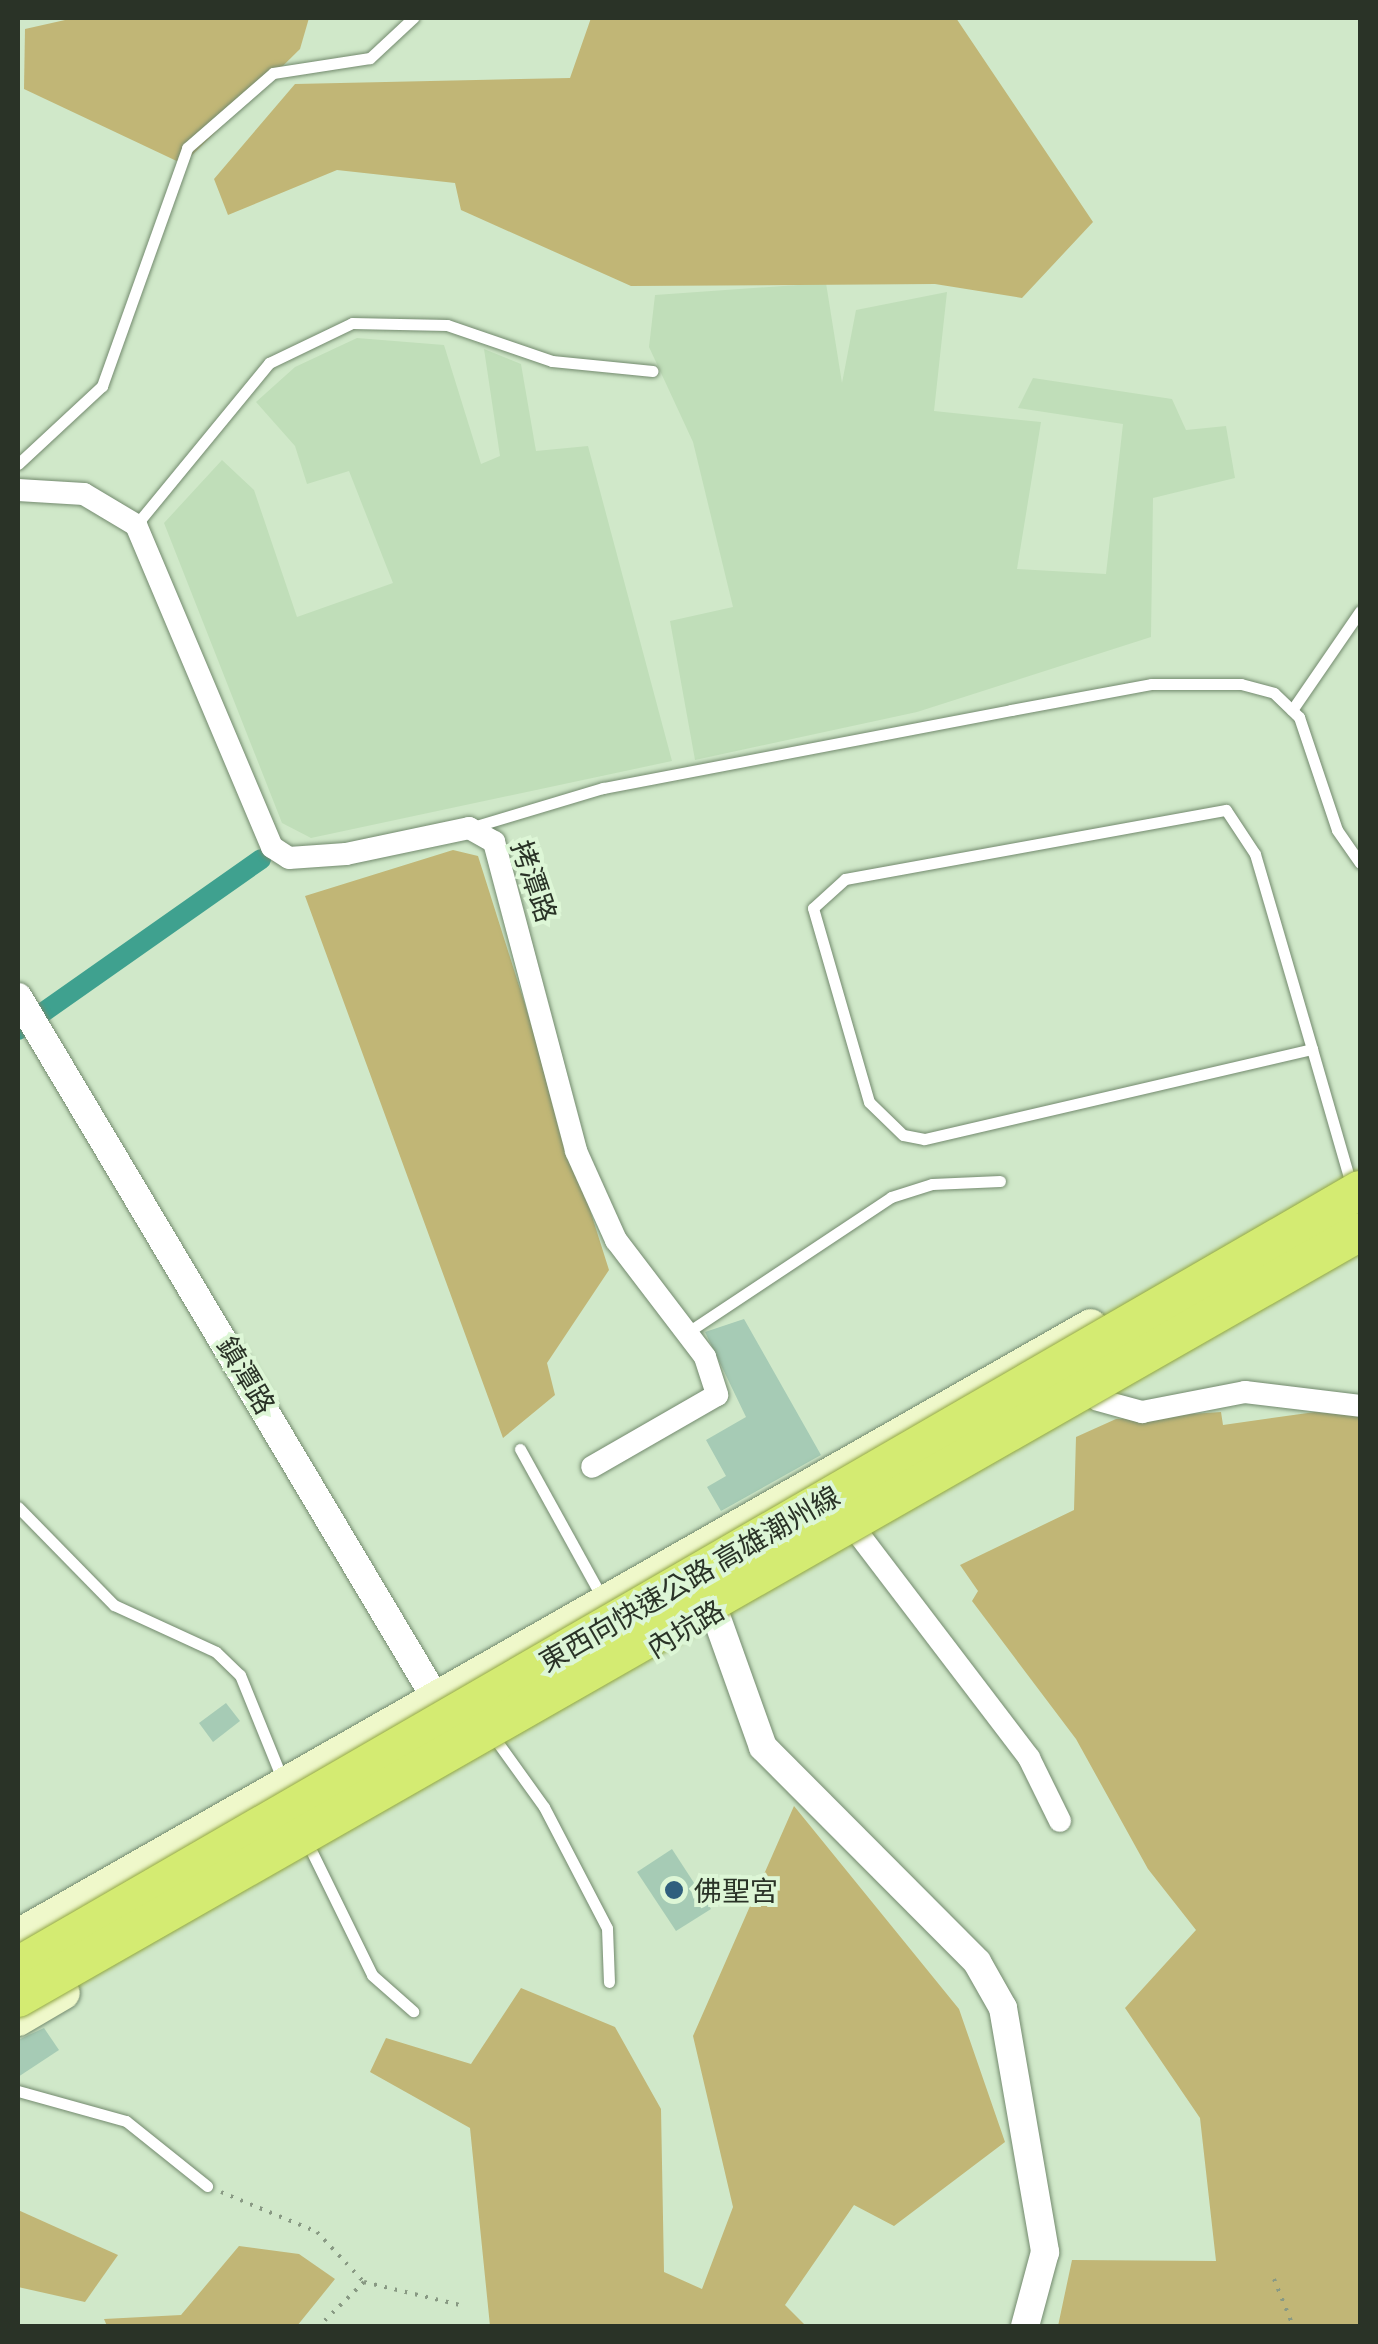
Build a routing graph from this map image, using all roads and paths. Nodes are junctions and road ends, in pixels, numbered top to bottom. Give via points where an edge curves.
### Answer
1 (413, 18) edge
2 (653, 371) dead end
3 (18, 464) edge
4 (18, 490) edge
5 (136, 525) junction
6 (1360, 611) edge
7 (1292, 710) junction
8 (469, 828) junction
9 (1360, 863) edge
10 (18, 997) edge
11 (1312, 1049) junction
12 (1000, 1181) dead end
13 (1357, 1182) edge
14 (1360, 1232) edge
15 (1360, 1250) edge
16 (688, 1332) junction
17 (1098, 1400) junction
18 (1360, 1406) edge
19 (520, 1449) dead end
20 (592, 1468) dead end
21 (18, 1507) edge
22 (857, 1532) junction
23 (694, 1546) junction
24 (606, 1605) junction
25 (712, 1611) junction
26 (437, 1700) junction
27 (484, 1751) junction
28 (285, 1787) junction
29 (1060, 1821) dead end
30 (310, 1851) junction
31 (18, 1936) edge
32 (18, 1966) edge
33 (609, 1982) dead end
34 (18, 1998) edge
35 (413, 2011) dead end
36 (18, 2020) edge
37 (18, 2091) edge
38 (207, 2186) joint
39 (1274, 2279) dead end
40 (364, 2282) junction
41 (464, 2306) dead end
42 (319, 2326) edge
43 (1025, 2326) edge
44 (1293, 2326) edge

1 - 3 lane via 370,58 273,74 187,148 102,386
2 - 5 lane via 552,361 461,327 352,322 269,363
4 - 5 street via 84,494
5 - 8 street, 拷潭路 via 272,847 289,858 346,854
6 - 7 lane
7 - 8 lane via 1274,693 1240,684 1152,684 603,788
7 - 9 lane via 1337,830
8 - 16 street, 拷潭路 via 494,842 513,892 576,1151 600,1211
10 - 26 street, 鎮潭路
11 - 11 lane via 1255,854 1226,810 845,880 814,908 869,1102 903,1136 924,1138
11 - 13 lane
12 - 16 lane via 932,1184 891,1197
13 - 23 main road
13 - 32 highway, 東西向快速公路 高雄潮州線, bridge
14 - 34 highway, 東西向快速公路 高雄潮州線, bridge
15 - 17 main road, 內坑路
16 - 20 street, 拷潭路 via 717,1395
17 - 18 street via 1142,1412 1244,1392
17 - 22 main road, 內坑路
19 - 24 lane
21 - 28 lane via 114,1605 216,1652 240,1674
22 - 25 main road, 內坑路
22 - 29 street via 1028,1758
23 - 24 main road
23 - 25 street
24 - 26 main road
25 - 27 main road, 內坑路
25 - 43 street via 764,1747 976,1962 1003,2008 1045,2252
26 - 27 street, 鎮潭路
26 - 28 main road
27 - 30 main road, 內坑路
27 - 33 lane via 544,1807 607,1928
28 - 30 lane
28 - 31 main road
30 - 35 lane via 372,1975
30 - 36 main road, 內坑路
37 - 38 lane via 126,2121
38 - 40 path via 318,2232
39 - 44 path
40 - 41 path
40 - 42 path

